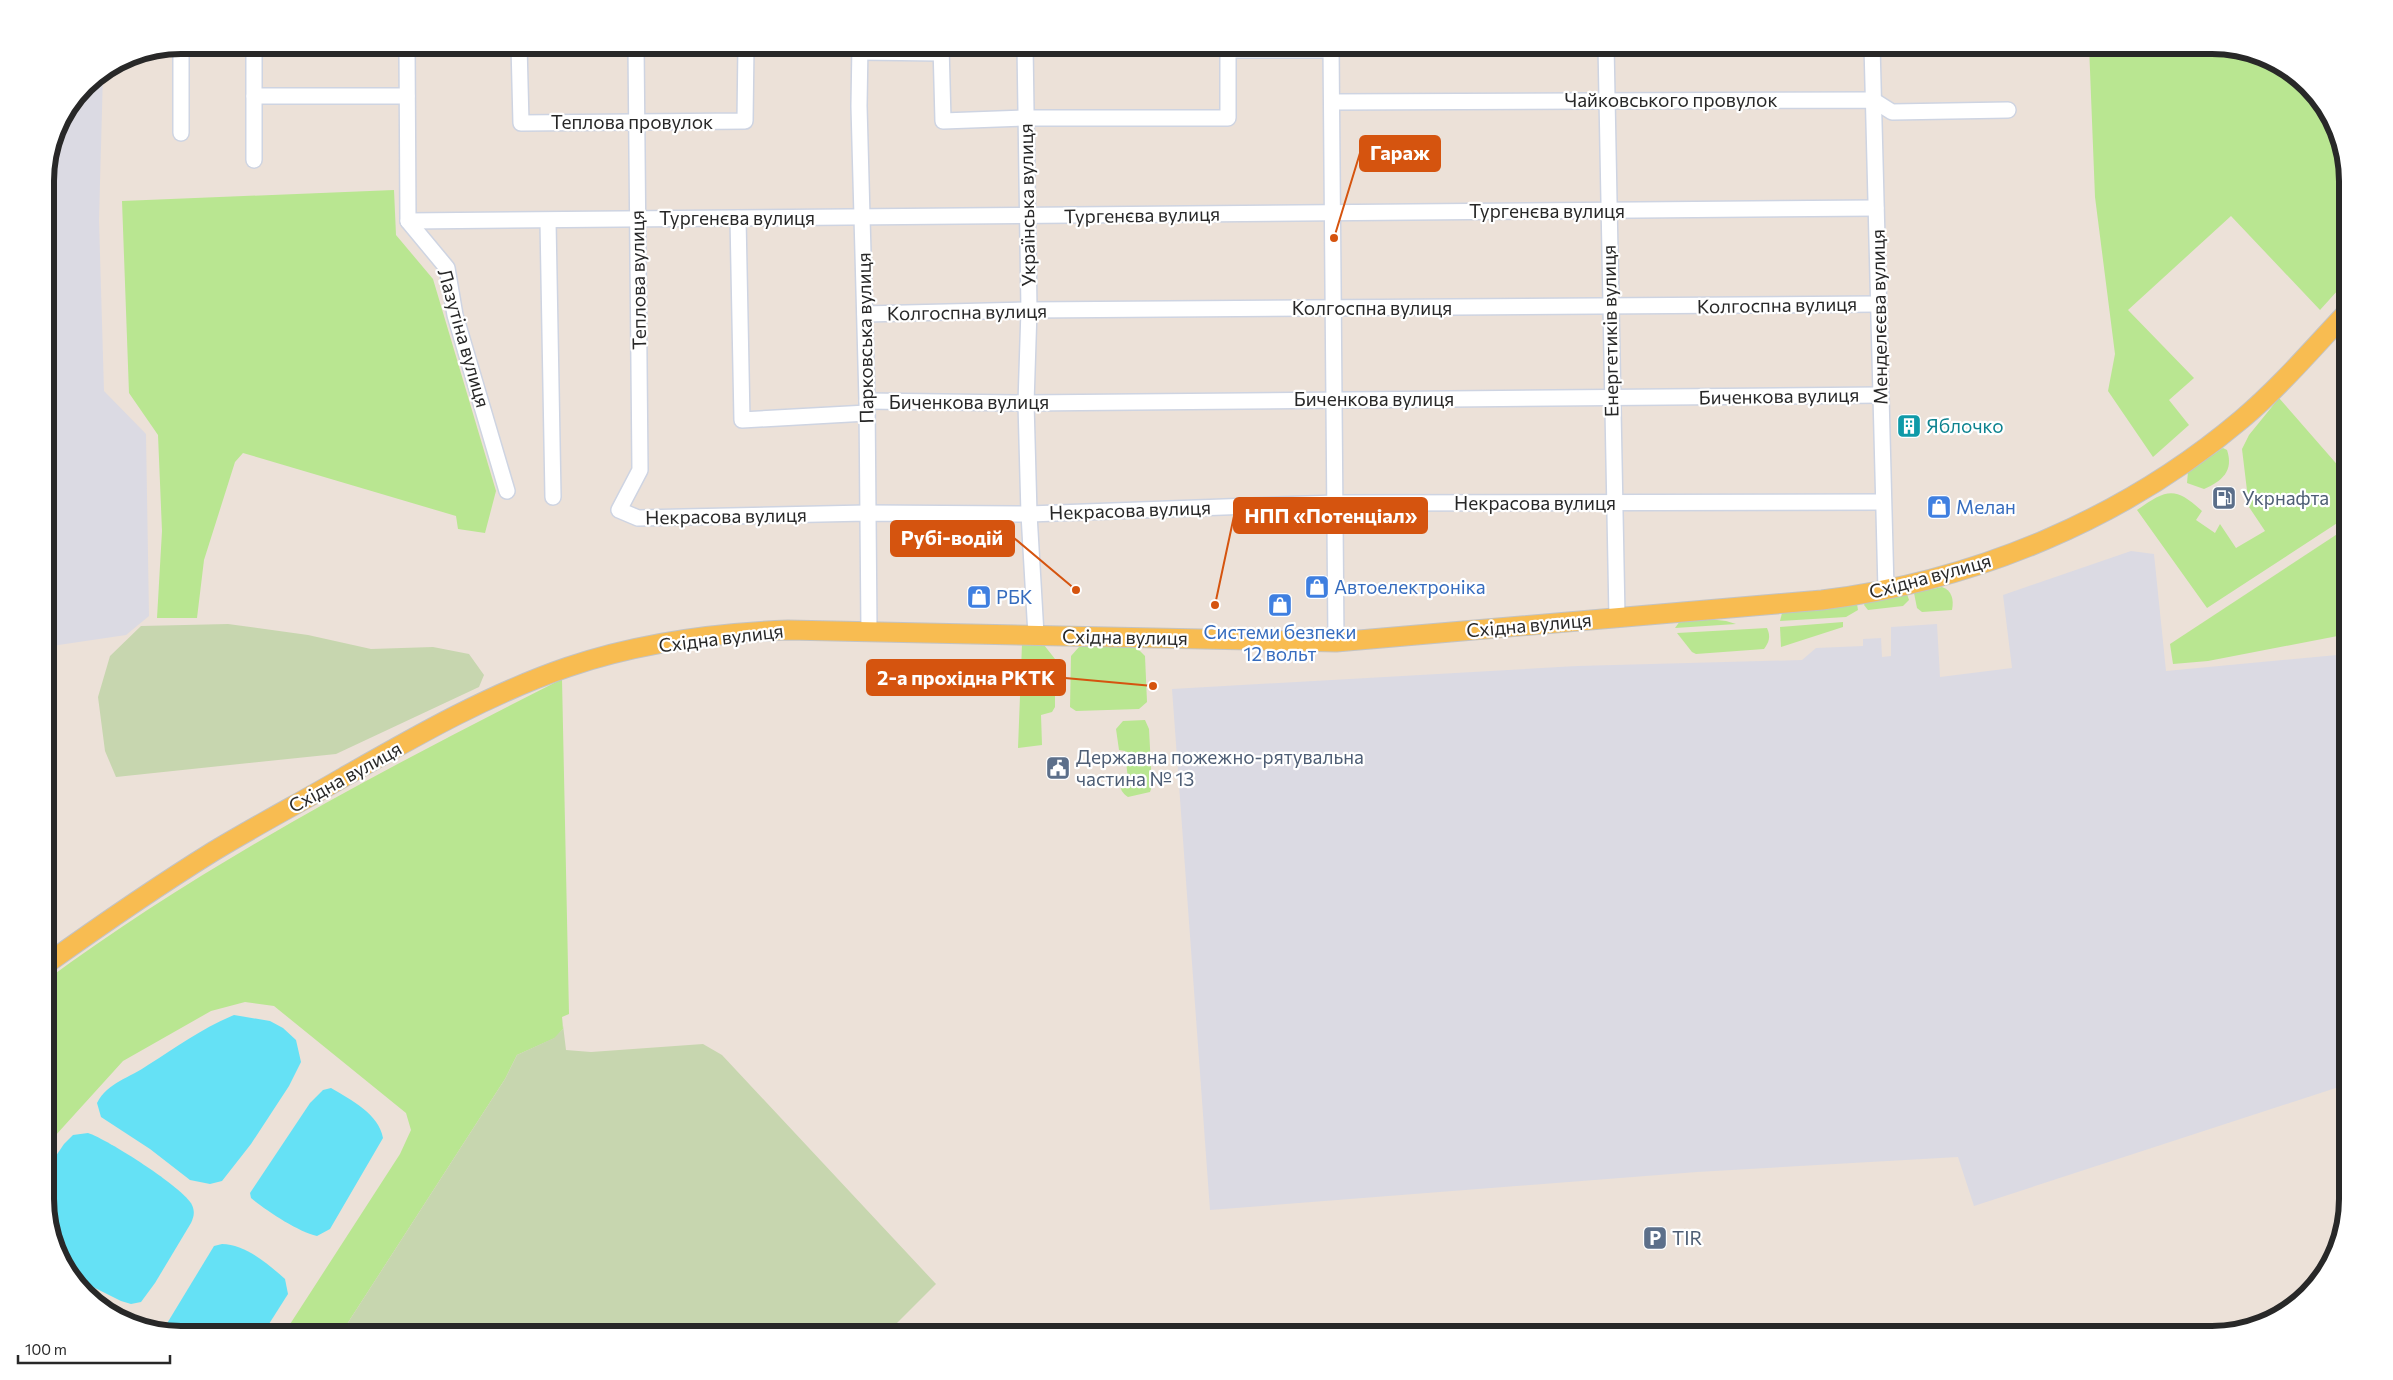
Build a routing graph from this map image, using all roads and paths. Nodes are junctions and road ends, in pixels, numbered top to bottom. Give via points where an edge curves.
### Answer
1 (181, 54) edge
2 (254, 54) edge
3 (407, 54) edge
4 (519, 54) edge
5 (636, 54) edge
6 (746, 54) edge
7 (860, 54) edge
8 (941, 54) edge
9 (1025, 54) edge
10 (1228, 54) edge
11 (1331, 54) edge
12 (1606, 54) edge
13 (1872, 54) edge
14 (254, 96) junction
15 (407, 96) junction
16 (1606, 100) junction
17 (1873, 100) junction
18 (1332, 102) junction
19 (2008, 110) dead end
20 (1026, 118) junction
21 (636, 122) junction
22 (180, 133) dead end
23 (254, 160) dead end
24 (1876, 208) junction
25 (1608, 210) junction
26 (1333, 213) junction
27 (1027, 216) junction
28 (863, 217) junction
29 (738, 218) junction
30 (637, 219) junction
31 (408, 222) junction
32 (548, 222) junction
33 (1878, 304) junction
34 (1610, 307) junction
35 (1334, 309) junction
36 (1029, 310) junction
37 (865, 314) junction
38 (2339, 320) edge
39 (1881, 395) junction
40 (1612, 398) junction
41 (1334, 399) junction
42 (1026, 403) junction
43 (867, 407) junction
44 (507, 492) dead end
45 (553, 497) dead end
46 (1883, 502) junction
47 (1335, 503) junction
48 (1614, 503) junction
49 (619, 510) joint
50 (867, 514) junction
51 (1029, 514) junction
52 (1886, 590) junction
53 (1617, 618) junction
54 (869, 630) junction
55 (1036, 635) junction
56 (1336, 642) junction
57 (54, 959) edge

1 - 22 street
2 - 14 street
3 - 15 street
4 - 21 street, Теплова провулок via 521,123
5 - 21 street, Теплова вулиця
6 - 21 street, Теплова провулок via 745,121
7 - 28 street, Парковська вулиця
8 - 20 street via 943,121
9 - 20 street, Українська вулиця
10 - 20 street via 1228,118
11 - 18 street
12 - 16 street, Енергетиків вулиця
13 - 17 street, Менделєєва вулиця
14 - 15 street
14 - 23 street
15 - 31 street
16 - 17 street, Чайковського провулок
16 - 18 street, Чайковського провулок
16 - 25 street, Енергетиків вулиця
17 - 19 street, Чайковського провулок via 1892,112
17 - 24 street, Менделєєва вулиця
18 - 26 street
20 - 27 street, Українська вулиця
21 - 30 street, Теплова вулиця
24 - 25 street, Тургенєва вулиця
24 - 33 street, Менделєєва вулиця
25 - 26 street, Тургенєва вулиця
25 - 34 street, Енергетиків вулиця
26 - 27 street, Тургенєва вулиця
26 - 35 street
27 - 28 street, Тургенєва вулиця
27 - 36 street, Українська вулиця
28 - 29 street, Тургенєва вулиця
28 - 37 street, Парковська вулиця
29 - 30 street, Тургенєва вулиця
29 - 43 street, Биченкова вулиця via 742,420
30 - 32 street, Тургенєва вулиця
30 - 49 street, Теплова вулиця via 640,470
31 - 32 street, Тургенєва вулиця
31 - 44 street, Лазутіна вулиця via 447,268 455,315
32 - 45 street
33 - 34 street, Колгоспна вулиця
33 - 39 street, Менделєєва вулиця
34 - 35 street, Колгоспна вулиця
34 - 40 street, Енергетиків вулиця
35 - 36 street, Колгоспна вулиця
35 - 41 street
36 - 37 street, Колгоспна вулиця
36 - 42 street, Українська вулиця
37 - 43 street, Парковська вулиця
38 - 52 main road, Східна вулиця via 2243,418 2186,462 2112,508 2050,539 1979,566
39 - 40 street, Биченкова вулиця
39 - 46 street, Менделєєва вулиця
40 - 41 street, Биченкова вулиця
40 - 48 street, Енергетиків вулиця
41 - 42 street, Биченкова вулиця
41 - 47 street
42 - 43 street, Биченкова вулиця
42 - 51 street, Українська вулиця
43 - 50 street, Парковська вулиця
46 - 48 street, Некрасова вулиця
46 - 52 street, Менделєєва вулиця
47 - 48 street, Некрасова вулиця
47 - 51 street, Некрасова вулиця
47 - 56 street
48 - 53 street, Енергетиків вулиця
49 - 50 street, Некрасова вулиця via 638,518
50 - 51 street, Некрасова вулиця
50 - 54 street, Парковська вулиця
51 - 55 street, Українська вулиця
52 - 53 main road, Східна вулиця via 1822,600
53 - 56 main road, Східна вулиця
54 - 55 main road, Східна вулиця
54 - 57 main road, Східна вулиця via 738,632 660,644 570,666 519,685 381,756 215,851 132,903
55 - 56 main road, Східна вулиця

